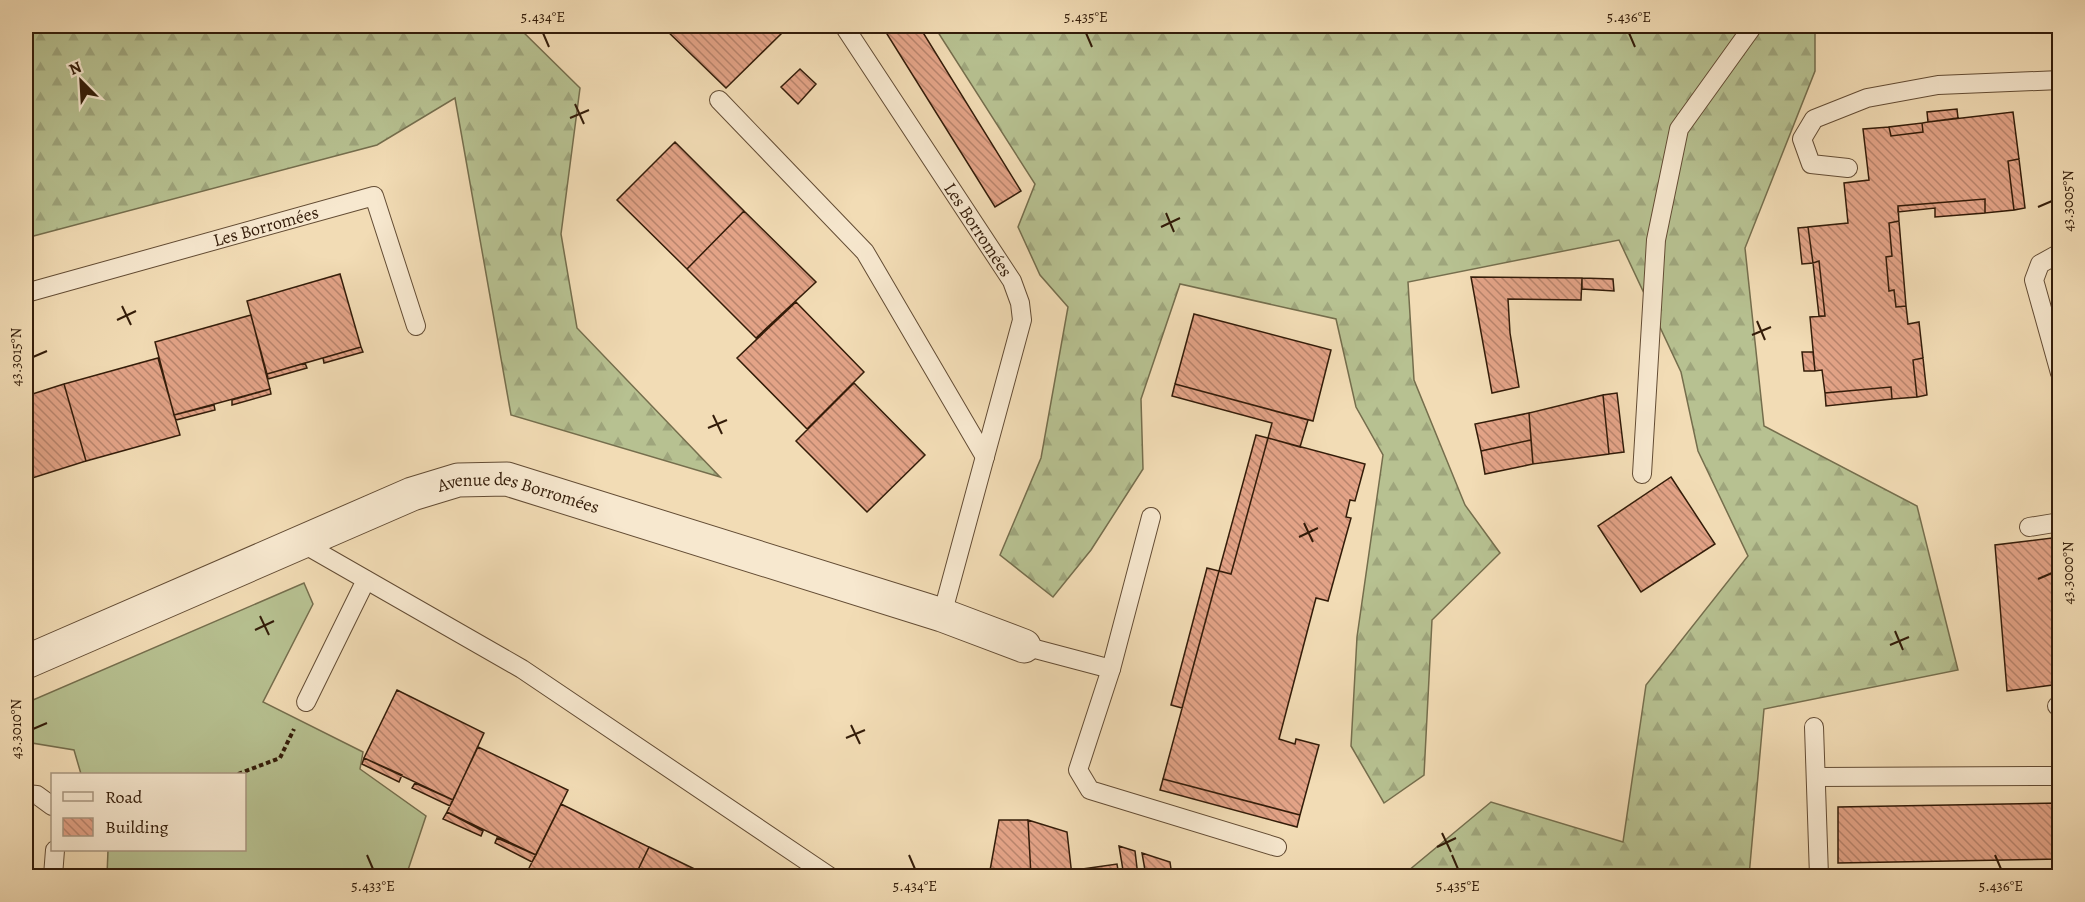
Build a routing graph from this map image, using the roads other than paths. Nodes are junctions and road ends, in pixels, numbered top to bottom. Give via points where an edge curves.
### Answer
1 (844, 26) edge
2 (1753, 26) edge
3 (2060, 80) edge
4 (719, 100) dead end
5 (1848, 168) dead end
6 (2060, 253) edge
7 (26, 293) edge
8 (416, 326) dead end
9 (2060, 373) edge
10 (985, 457) junction
11 (1642, 474) dead end
12 (1151, 517) dead end
13 (2060, 522) edge
14 (2029, 527) dead end
15 (302, 543) junction
16 (366, 580) junction
17 (942, 615) junction
18 (1024, 646) joint
19 (26, 662) edge
20 (1111, 669) junction
21 (306, 702) road end
22 (1814, 727) dead end
23 (2060, 776) edge
24 (1817, 777) junction
25 (26, 794) edge
26 (51, 805) edge
27 (1277, 847) dead end
28 (55, 851) edge
29 (53, 876) edge
30 (829, 876) edge
31 (1819, 876) edge

1 - 10 lane, Les Borromées via 1012,281 1020,303 1022,321
2 - 11 lane via 1679,129 1656,240
3 - 5 lane via 1938,85 1867,98 1814,118 1802,139 1811,164
4 - 10 lane via 865,252
6 - 9 lane via 2040,264 2034,280
7 - 8 lane, Les Borromées via 374,196
10 - 17 lane, Les Borromées
12 - 20 lane
13 - 14 lane
15 - 16 lane
15 - 17 street, Avenue des Borromées via 412,494 458,480 507,479
15 - 19 street, Avenue des Borromées
16 - 21 lane
16 - 30 lane via 522,669
17 - 18 street, Avenue des Borromées
18 - 20 lane
20 - 27 lane via 1078,770 1090,790
22 - 24 lane
23 - 24 lane
24 - 31 lane
25 - 26 lane via 37,795
28 - 29 lane

